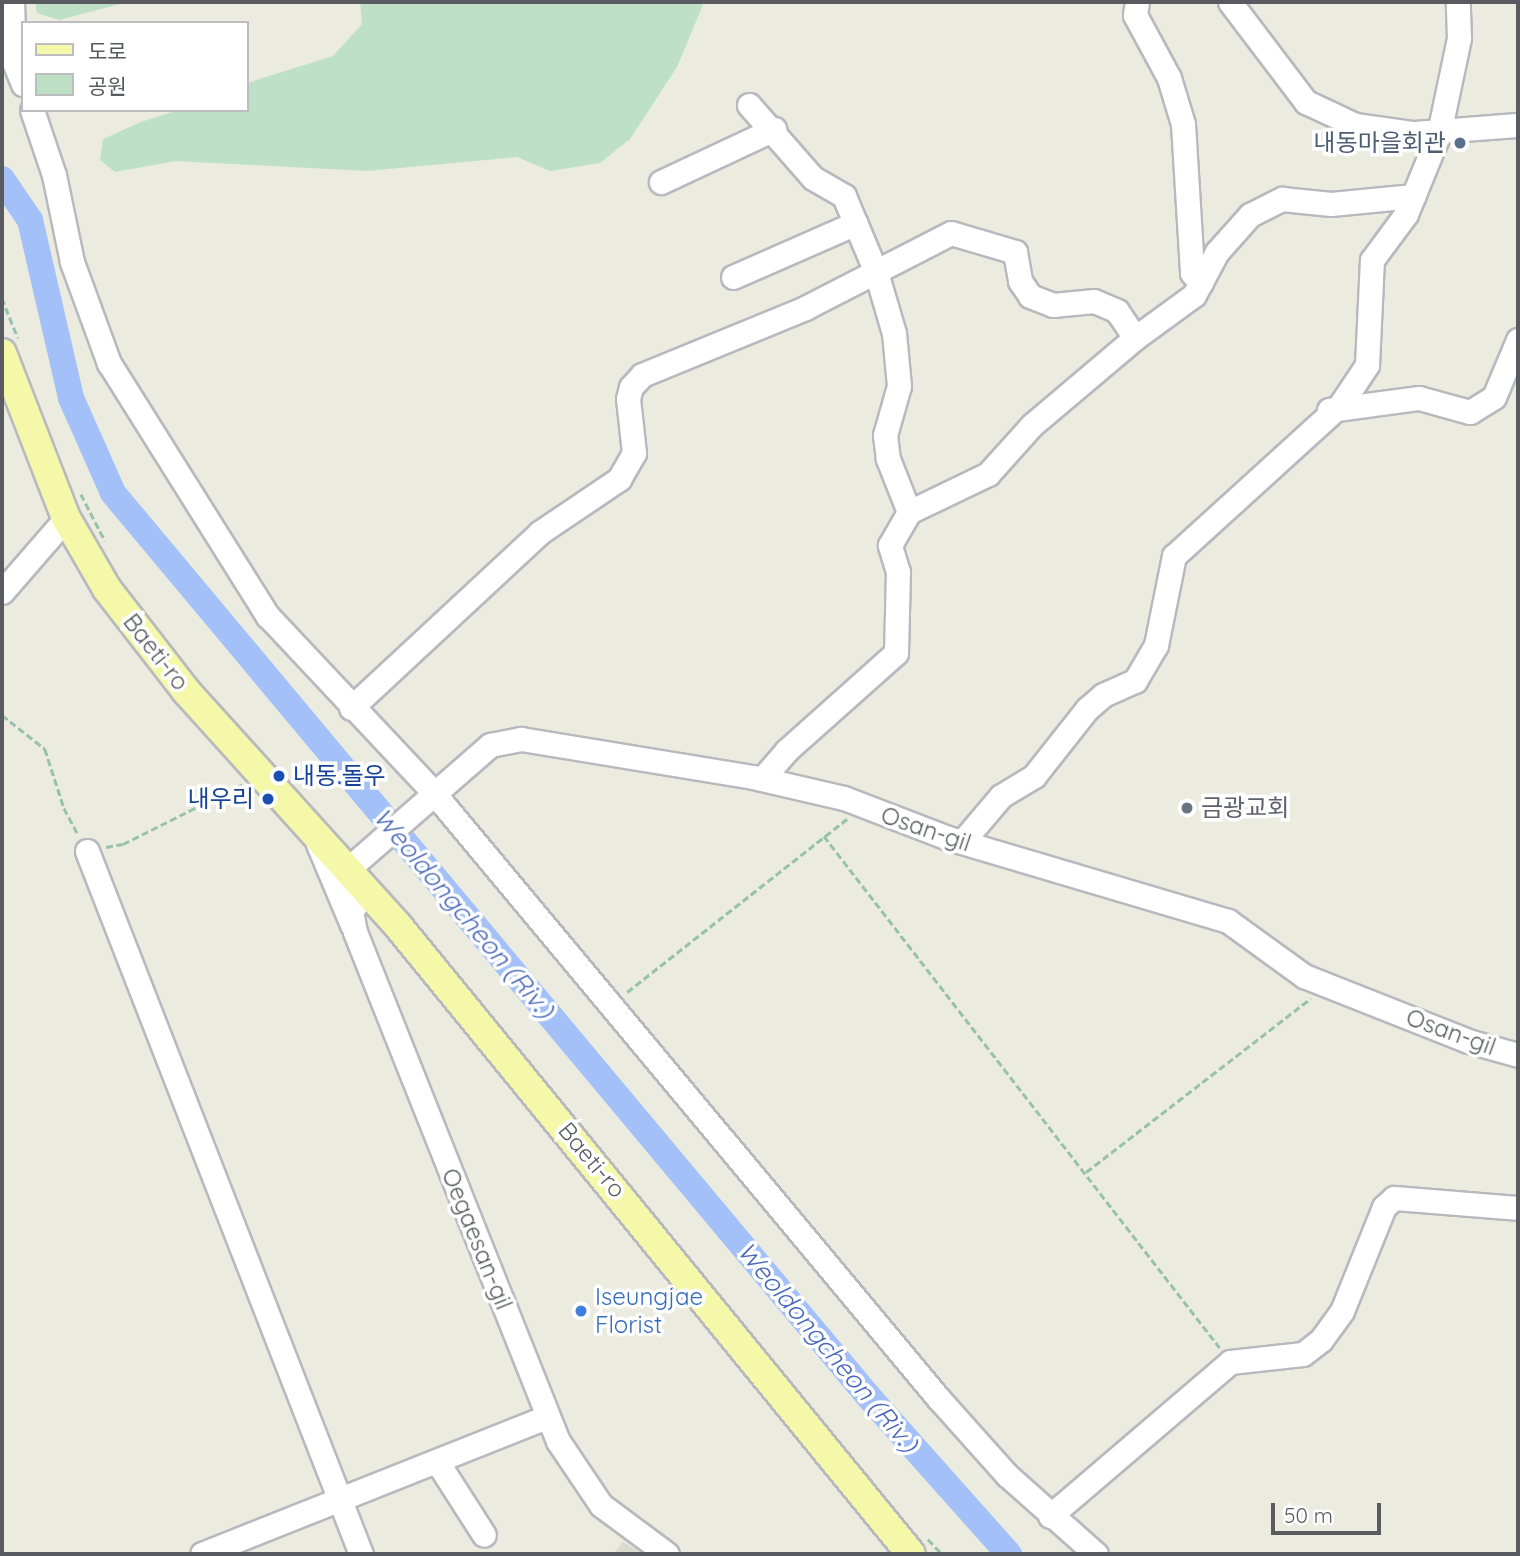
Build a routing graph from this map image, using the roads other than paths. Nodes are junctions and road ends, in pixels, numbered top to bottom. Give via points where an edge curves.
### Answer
1 (12, 2) edge
2 (1137, 2) edge
3 (1230, 2) edge
4 (1458, 2) edge
5 (21, 79) edge
6 (749, 105) dead end
7 (33, 112) edge
8 (1518, 125) edge
9 (774, 129) junction
10 (1439, 132) junction
11 (661, 182) dead end
12 (1414, 196) junction
13 (856, 223) junction
14 (876, 272) junction
15 (733, 277) dead end
16 (1201, 282) junction
17 (1135, 338) junction
18 (1518, 340) edge
19 (2, 353) edge
20 (1329, 410) junction
21 (909, 512) junction
22 (66, 517) junction
23 (2, 592) edge
24 (351, 708) junction
25 (762, 779) junction
26 (432, 794) junction
27 (308, 822) junction
28 (962, 842) junction
29 (87, 850) road end
30 (348, 869) junction
31 (366, 891) junction
32 (399, 928) junction
33 (355, 932) junction
34 (1518, 1055) edge
35 (1518, 1208) edge
36 (547, 1417) junction
37 (438, 1463) junction
38 (341, 1501) junction
39 (1050, 1516) junction
40 (485, 1535) dead end
41 (202, 1554) edge
42 (361, 1554) edge
43 (667, 1554) edge
44 (911, 1554) edge
45 (1097, 1554) edge

1 - 5 street via 14,62
2 - 16 street via 1135,15 1169,78 1183,124 1192,273
3 - 10 street via 1306,102 1354,125
4 - 10 street via 1459,38
6 - 9 street
7 - 24 street via 54,175 72,262 109,363 268,616
8 - 10 street
9 - 11 street
9 - 13 street via 813,178 844,196
10 - 12 street
12 - 16 street via 1331,204 1282,199 1250,215 1217,253
12 - 20 street via 1372,260 1367,365 1341,404
13 - 14 street
13 - 15 street
14 - 17 street via 951,233 1016,253 1020,281 1030,296 1053,305 1094,301 1117,311
14 - 21 street via 894,333 899,386 885,435 888,459
14 - 24 street via 805,308 642,375 628,399 634,453 619,479 539,533
16 - 17 street via 1194,295
17 - 21 street via 1032,425 988,474
18 - 20 street via 1494,397 1469,412 1419,398
19 - 22 main road, Baeti-ro
20 - 28 street via 1241,498 1174,556 1156,645 1135,681 1103,695 1087,709 1034,776 1001,796
21 - 25 street via 890,545 898,572 896,653 786,751
22 - 23 street
22 - 27 main road, Baeti-ro via 107,589 186,691
24 - 26 street
25 - 26 street, Osan-gil via 521,739 490,745
25 - 28 street, Osan-gil via 854,804
26 - 30 street, Osan-gil
26 - 39 street via 939,1399
27 - 30 main road, Baeti-ro
27 - 33 street
28 - 34 street, Osan-gil via 1228,920 1304,976 1468,1041
29 - 38 street
30 - 31 main road, Baeti-ro
31 - 32 main road, Baeti-ro
31 - 33 street, Oegaesan-gil via 351,911
32 - 33 street via 372,918
32 - 44 main road, Baeti-ro
33 - 36 street, Oegaesan-gil
35 - 39 street via 1394,1198 1384,1207 1342,1311 1321,1340 1303,1354 1230,1362
36 - 37 street
36 - 43 street, Oegaesan-gil via 568,1460 601,1505
37 - 38 street
37 - 40 street
38 - 41 street
38 - 42 street
39 - 45 street

